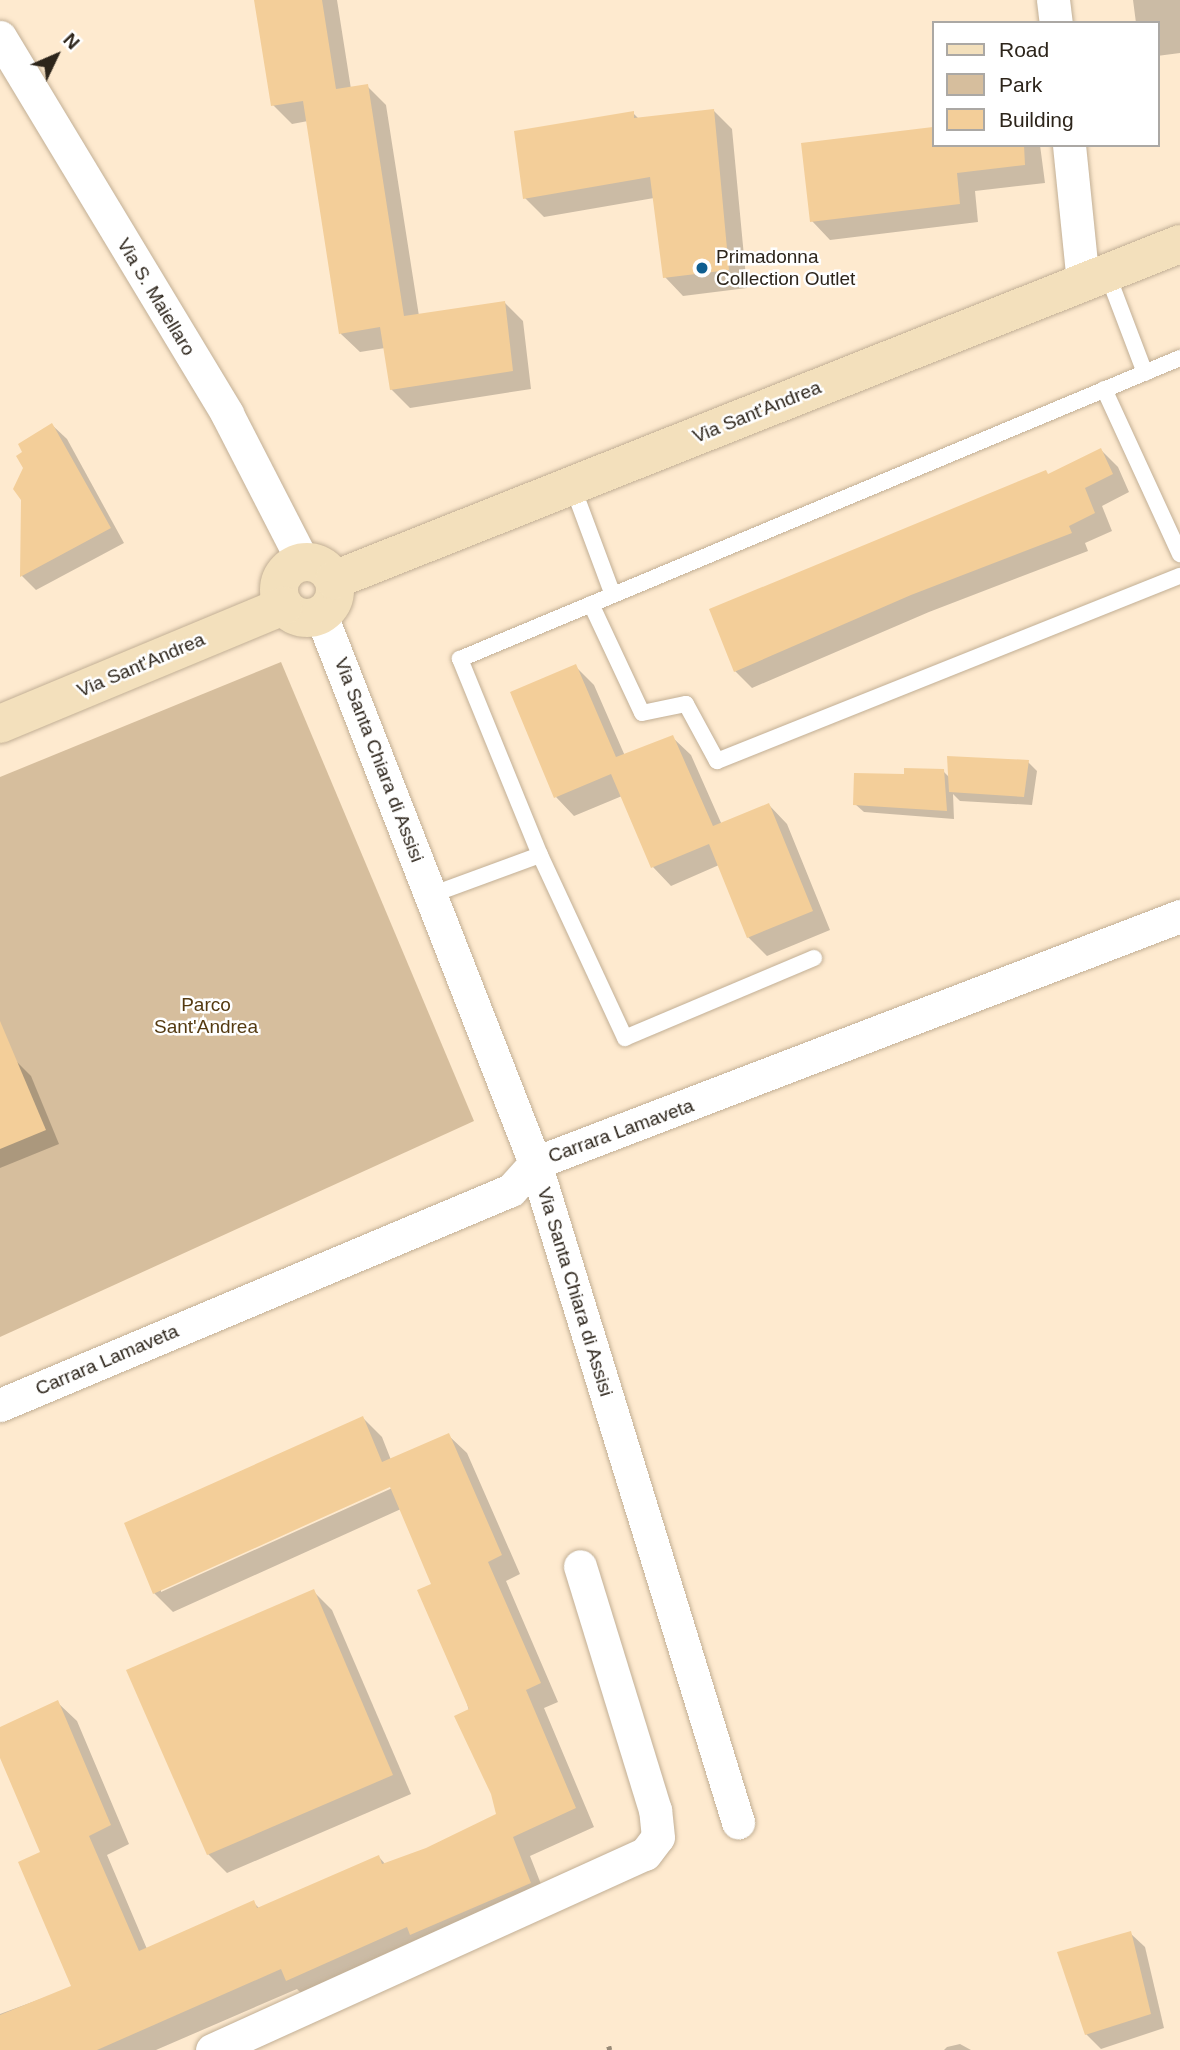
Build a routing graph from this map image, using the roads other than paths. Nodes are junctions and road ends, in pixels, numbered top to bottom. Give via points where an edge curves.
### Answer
1 (1053, 0) edge
2 (1056, 21) edge
3 (0, 37) edge
4 (1069, 147) edge
5 (1180, 244) edge
6 (1095, 278) junction
7 (1180, 358) edge
8 (1145, 373) junction
9 (1104, 389) junction
10 (572, 485) junction
11 (1173, 523) edge
12 (1180, 554) edge
13 (1180, 576) edge
14 (320, 586) junction
15 (613, 595) junction
16 (591, 604) junction
17 (0, 724) edge
18 (540, 855) junction
19 (431, 895) junction
20 (1180, 916) edge
21 (814, 958) dead end
22 (535, 1163) junction
23 (0, 1405) edge
24 (580, 1566) dead end
25 (738, 1822) dead end
26 (212, 2050) edge

1 - 2 street
3 - 14 street, Via S. Maiellaro via 227,414
4 - 6 street
5 - 6 street, Via Sant'Andrea
6 - 8 lane
6 - 10 street, Via Sant'Andrea
7 - 8 lane
8 - 9 lane
9 - 11 lane
9 - 15 lane
10 - 14 street, Via Sant'Andrea
10 - 15 lane
11 - 12 lane
13 - 16 lane via 717,761 686,704 642,713
14 - 17 street, Via Sant'Andrea via 282,578 283,606
14 - 19 street, Via Santa Chiara di Assisi
15 - 16 lane
16 - 18 lane via 460,659
18 - 19 lane
18 - 21 lane via 625,1038
19 - 22 street, Via Santa Chiara di Assisi
20 - 22 street, Carrara Lamaveta
22 - 23 street, Carrara Lamaveta via 511,1190
22 - 25 street, Via Santa Chiara di Assisi
24 - 26 street via 655,1810 658,1837 645,1854

